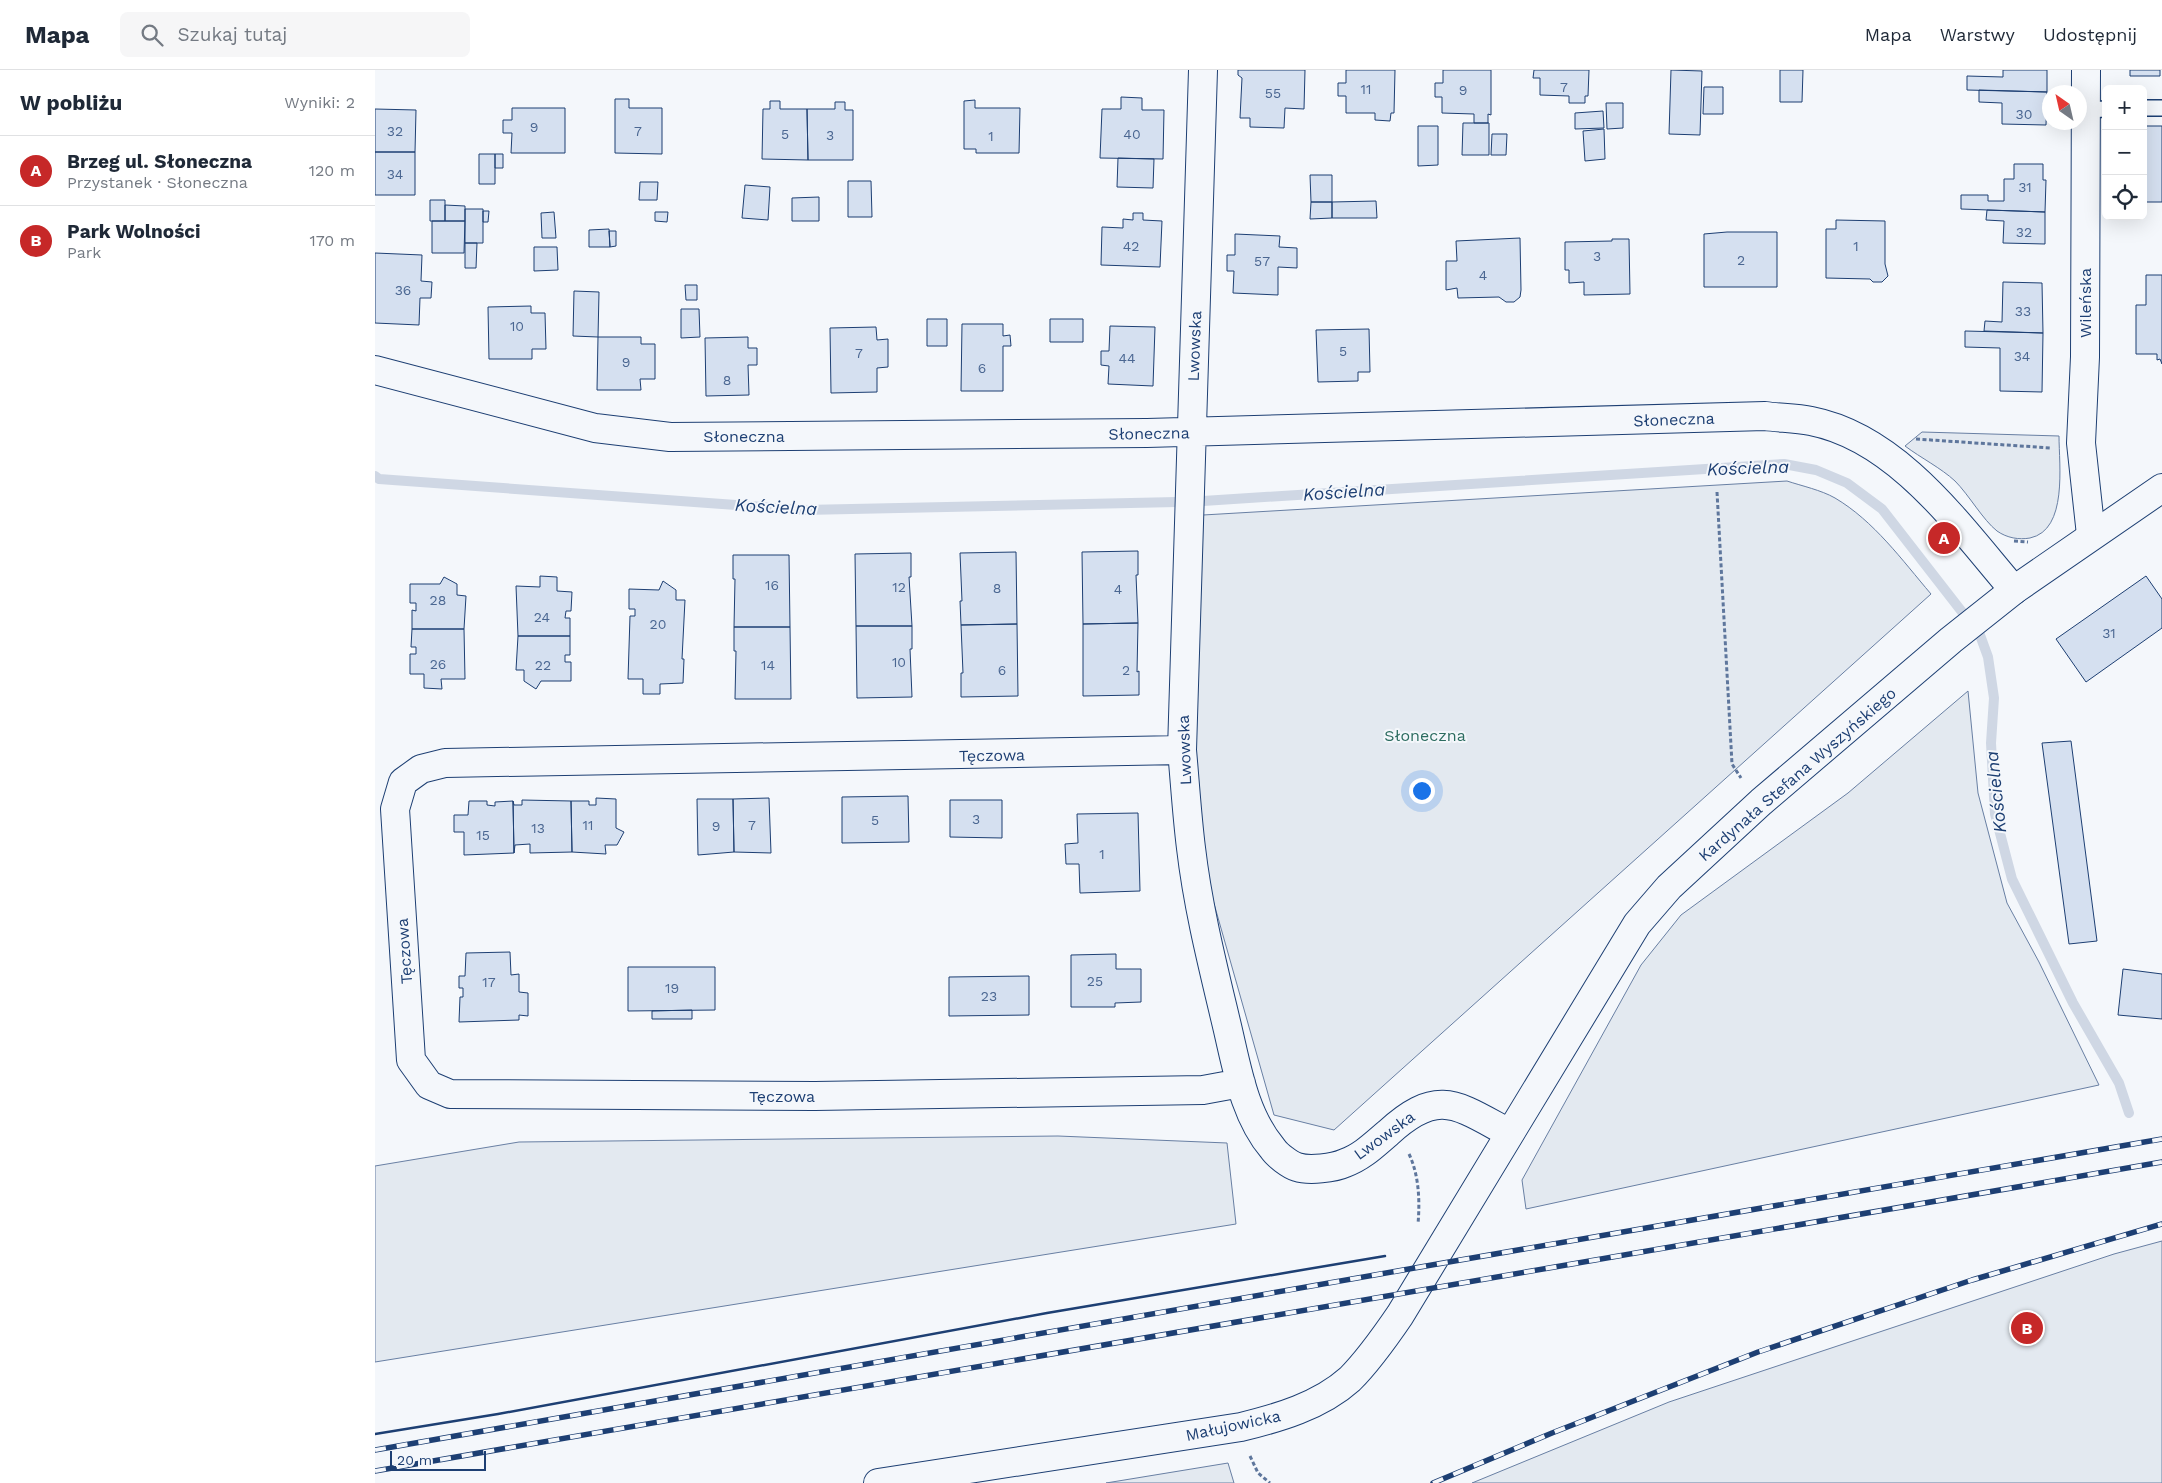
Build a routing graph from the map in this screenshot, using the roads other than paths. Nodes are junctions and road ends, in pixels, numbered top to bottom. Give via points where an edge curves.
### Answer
1 (1203, 70) edge
2 (2086, 70) edge
3 (2147, 108) edge
4 (2162, 108) edge
5 (2095, 109) edge
6 (375, 370) edge
7 (1191, 432) junction
8 (2162, 488) edge
9 (2091, 535) junction
10 (2014, 590) junction
11 (1182, 750) junction
12 (1241, 1083) junction
13 (1509, 1133) junction
14 (878, 1483) edge

1 - 7 street, Lwowska
2 - 5 street, Wileńska
3 - 4 lane
5 - 9 street, Wileńska via 2081,443
6 - 7 street, Słoneczna via 595,428 670,437
7 - 10 street, Słoneczna via 1765,416 1811,421 1847,433 1884,454 1920,482
7 - 11 street, Lwowska
8 - 9 street, Kardynała Stefana Wyszyńskiego
9 - 10 street, Kardynała Stefana Wyszyńskiego
10 - 13 street, Kardynała Stefana Wyszyńskiego via 1761,802 1669,887 1637,924
11 - 12 street, Lwowska via 1191,849 1206,935
11 - 12 street, Tęczowa via 445,763 421,769 403,782 395,809 411,1060 429,1084 451,1094 815,1096 1203,1090
12 - 13 street, Lwowska via 1253,1120 1274,1150 1296,1167 1323,1168 1345,1164 1368,1151 1414,1112 1437,1104 1459,1107
13 - 14 street, Małujowicka via 1379,1346 1349,1379 1304,1407 1279,1418 1241,1427

